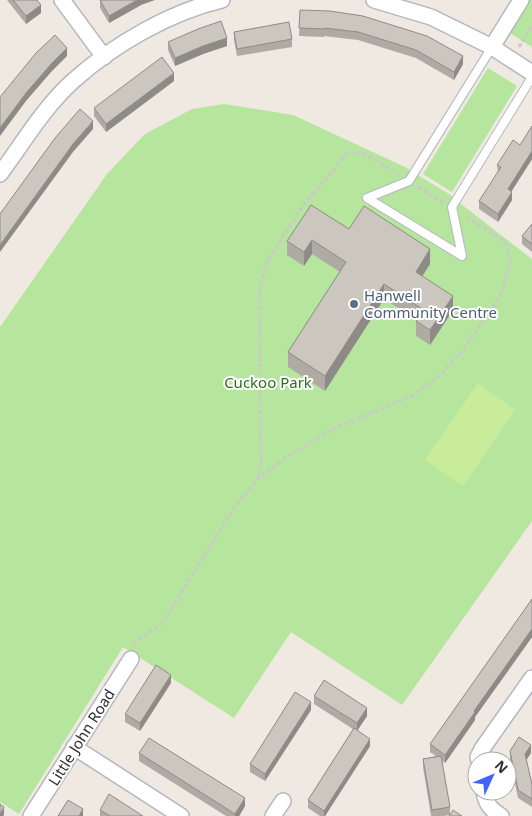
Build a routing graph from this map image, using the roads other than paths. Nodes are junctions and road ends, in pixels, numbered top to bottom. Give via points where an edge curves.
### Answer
1 (62, 0) edge
2 (222, 0) edge
3 (374, 0) edge
4 (521, 0) edge
5 (492, 47) junction
6 (104, 57) junction
7 (532, 75) edge
8 (0, 174) edge
9 (130, 659) road end
10 (532, 678) edge
11 (74, 747) junction
12 (480, 751) edge
13 (283, 801) dead end
14 (486, 801) edge
15 (31, 816) edge
16 (181, 816) edge
17 (273, 816) edge
18 (501, 816) edge

1 - 6 street
2 - 6 street via 164,22 129,39
3 - 5 street via 430,17
4 - 5 street
5 - 7 street
5 - 7 lane via 409,181 367,198 462,256 452,207
6 - 8 street via 72,82
9 - 11 street, Little John Road
10 - 12 street
11 - 15 street, Little John Road
11 - 16 street
13 - 17 street
14 - 18 street via 492,811

